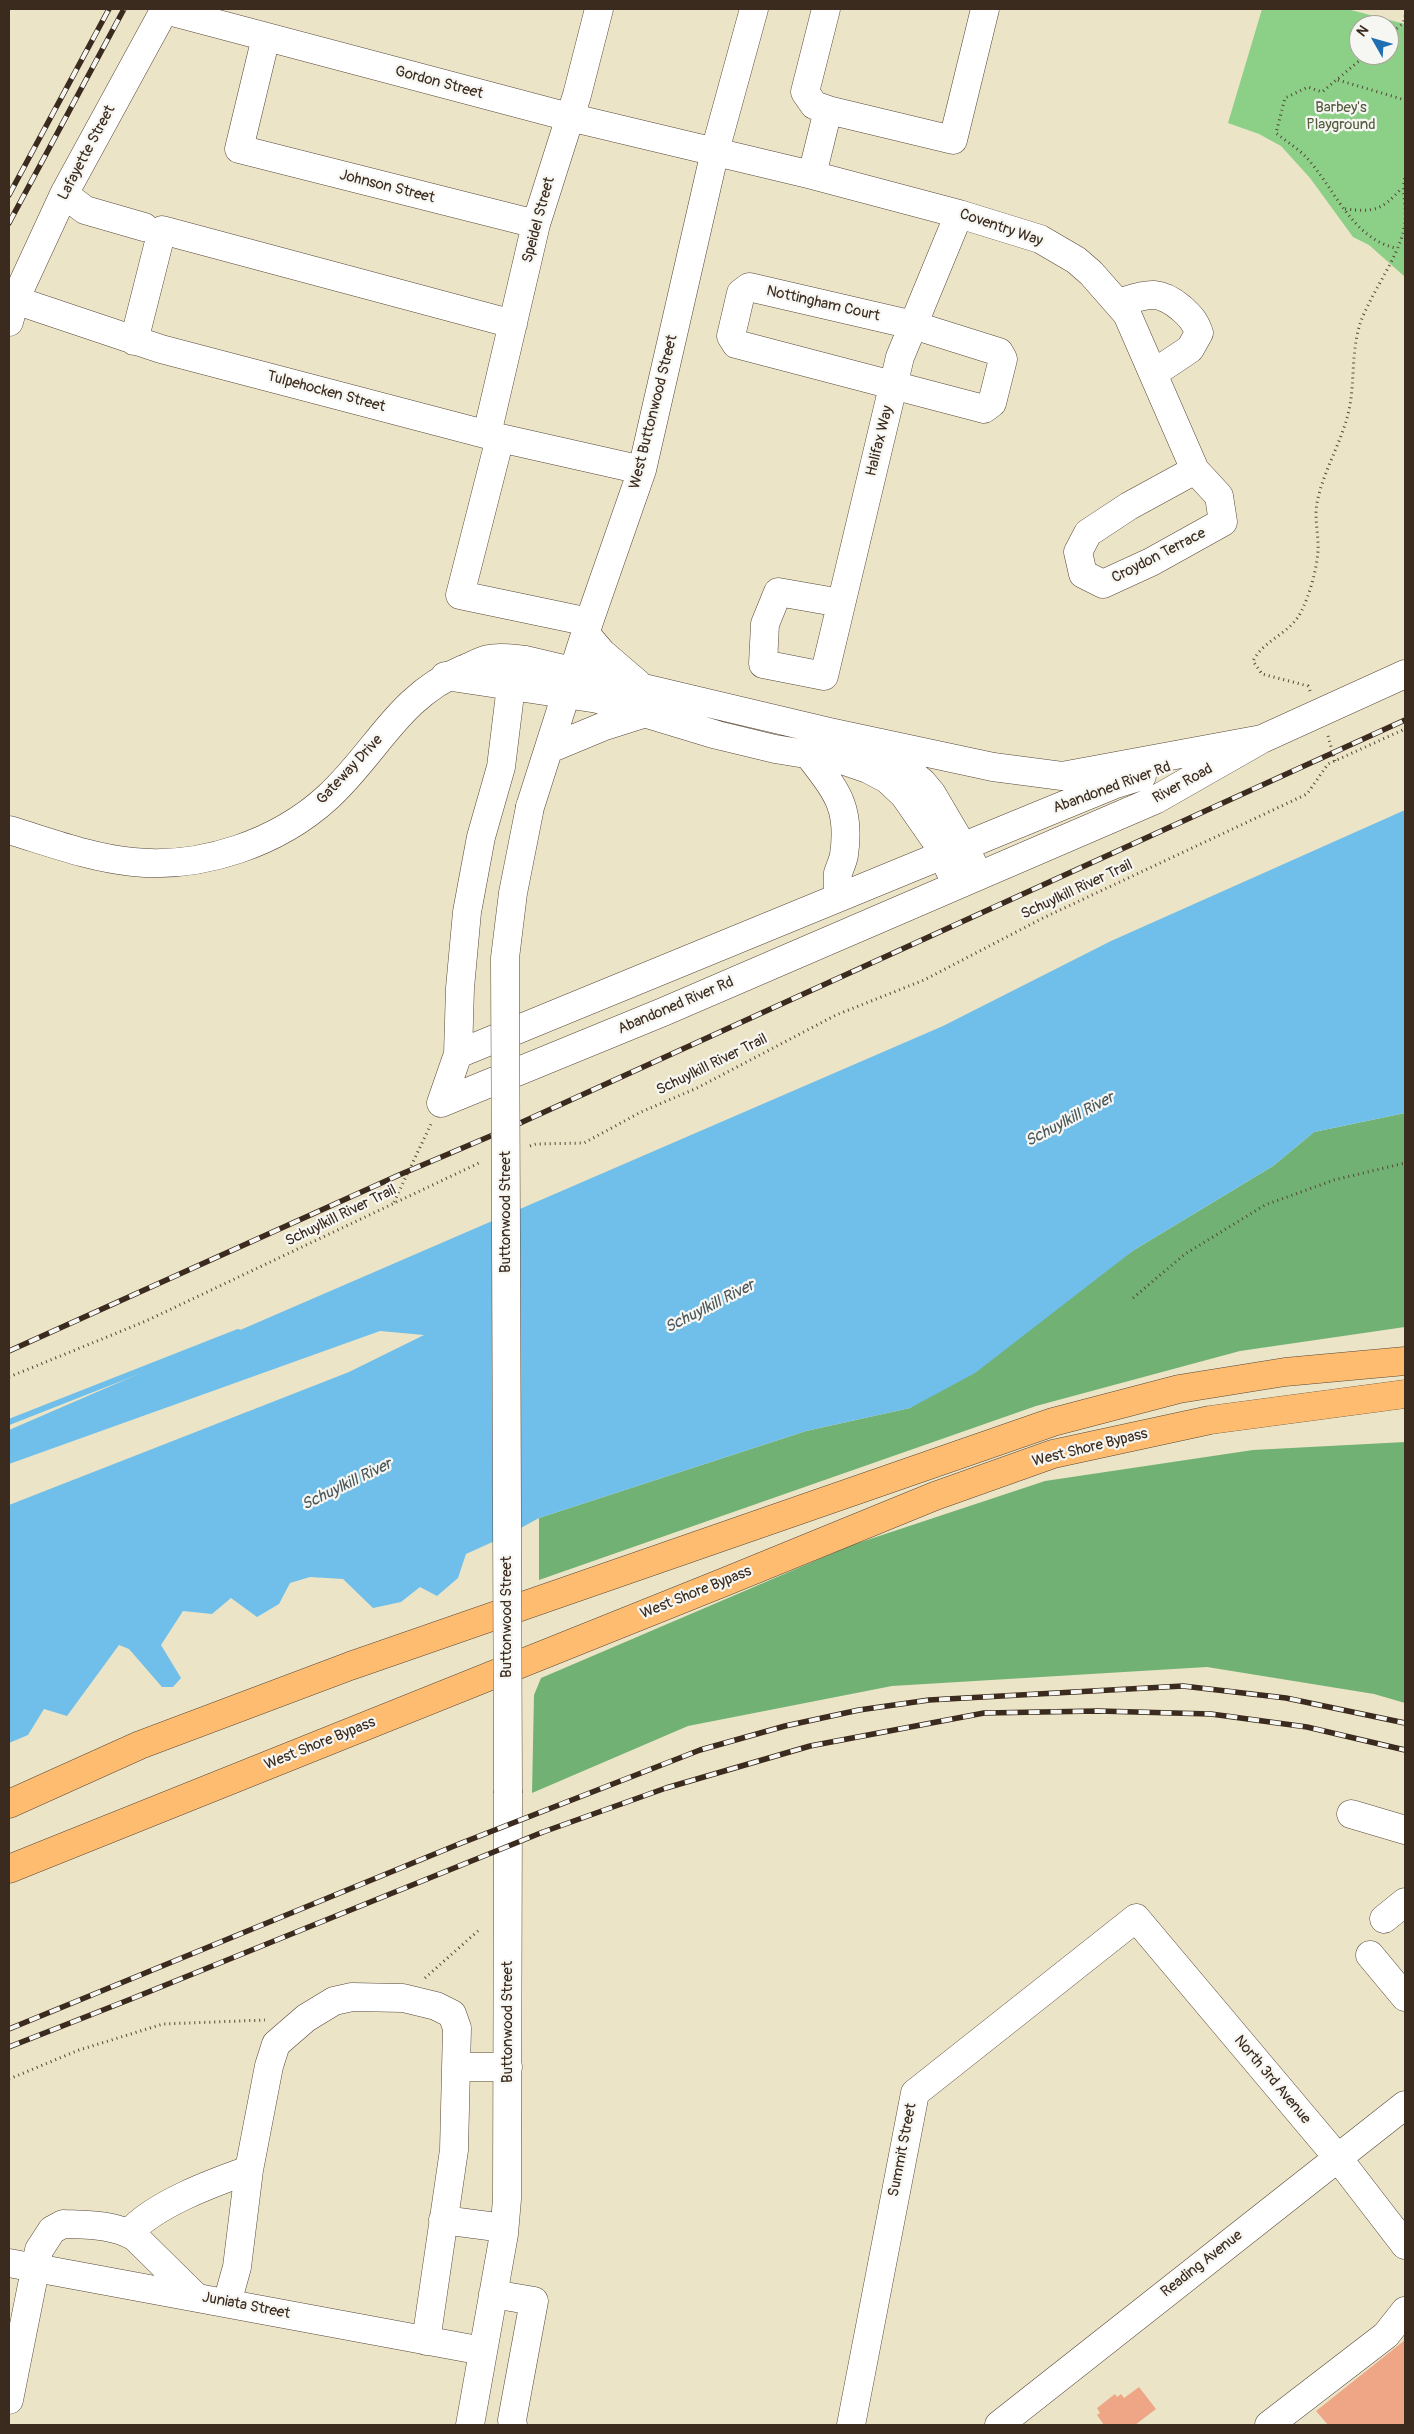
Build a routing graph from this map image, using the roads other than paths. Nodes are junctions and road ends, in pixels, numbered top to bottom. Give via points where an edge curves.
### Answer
1 (165, 9) edge
2 (599, 9) edge
3 (753, 9) edge
4 (826, 9) edge
5 (985, 9) edge
6 (266, 37) junction
7 (828, 110) junction
8 (569, 117) junction
9 (716, 151) junction
10 (812, 175) junction
11 (64, 194) junction
12 (959, 214) junction
13 (536, 224) junction
14 (144, 227) dead end
15 (1118, 303) junction
16 (12, 311) edge
17 (513, 324) junction
18 (913, 325) junction
19 (134, 341) junction
20 (1154, 373) junction
21 (894, 386) junction
22 (493, 436) junction
23 (642, 470) junction
24 (1195, 470) junction
25 (840, 602) junction
26 (587, 628) junction
27 (575, 670) junction
28 (1405, 674) edge
29 (445, 676) junction
30 (511, 686) junction
31 (640, 686) junction
32 (566, 696) junction
33 (642, 714) junction
34 (1262, 739) junction
35 (870, 740) junction
36 (549, 749) junction
37 (808, 754) junction
38 (530, 808) joint
39 (9, 830) edge
40 (952, 850) junction
41 (968, 881) junction
42 (838, 896) junction
43 (458, 1054) junction
44 (1405, 1345) edge
45 (1405, 1361) edge
46 (1304, 1370) junction
47 (1405, 1394) edge
48 (9, 1804) edge
49 (1351, 1814) dead end
50 (1405, 1830) edge
51 (9, 1869) edge
52 (1405, 1902) edge
53 (1136, 1918) joint
54 (1384, 1919) dead end
55 (1370, 1955) dead end
56 (1405, 1996) edge
57 (456, 2067) junction
58 (508, 2067) junction
59 (1405, 2105) edge
60 (1338, 2158) junction
61 (249, 2170) junction
62 (443, 2220) junction
63 (504, 2228) junction
64 (128, 2232) junction
65 (1405, 2245) edge
66 (21, 2266) edge
67 (493, 2294) junction
68 (196, 2297) junction
69 (227, 2303) junction
70 (1405, 2311) edge
71 (426, 2341) junction
72 (483, 2352) junction
73 (9, 2400) edge
74 (1281, 2421) edge
75 (470, 2425) edge
76 (513, 2425) edge
77 (851, 2425) edge
78 (999, 2425) edge

1 - 6 street, Gordon Street
1 - 11 street, Lafayette Street
2 - 8 street, Speidel Street
3 - 9 street, West Buttonwood Street
4 - 7 street via 806,92 814,106
5 - 7 street via 953,140
6 - 8 street, Gordon Street
6 - 13 street, Johnson Street via 239,149
7 - 10 street
8 - 9 street, Gordon Street
8 - 13 street, Speidel Street
9 - 10 street, Coventry Way
9 - 23 street, West Buttonwood Street
10 - 12 street, Coventry Way
11 - 14 street via 85,210
11 - 16 street, Lafayette Street
12 - 15 street, Coventry Way via 1040,239 1091,272
12 - 18 street, Halifax Way
13 - 17 street, Speidel Street
15 - 20 street, Coventry Way via 1127,314
15 - 20 street via 1146,295 1166,296 1194,320 1199,333 1190,349
16 - 19 street, Tulpehocken Street
17 - 19 street via 162,230
17 - 22 street, Speidel Street
18 - 21 street, Halifax Way via 900,356
18 - 21 street, Nottingham Court via 999,352 1003,359 992,404 984,410
18 - 21 street, Nottingham Court via 749,287 741,293 731,336 736,344
19 - 22 street, Tulpehocken Street
20 - 24 street, Coventry Way
21 - 25 street, Halifax Way
22 - 23 street, Tulpehocken Street
22 - 26 street, Speidel Street via 460,595
23 - 26 street, West Buttonwood Street
24 - 24 street, Croydon Terrace via 1219,496 1223,522 1103,584 1083,574 1078,552 1088,533
25 - 25 street, Halifax Way via 778,592 765,624 763,664 824,676
26 - 27 street, West Buttonwood Street
26 - 31 street via 602,653
27 - 29 street, Gateway Drive via 526,660 489,658
27 - 31 street, Gateway Drive
27 - 32 street, West Buttonwood Street
28 - 34 street, River Road
29 - 30 street
29 - 39 street, Gateway Drive via 408,704 329,797 284,831 235,851 186,860 133,862
30 - 32 street
30 - 43 street via 501,767 482,837 467,912
31 - 35 street, Gateway Drive
32 - 33 street via 598,699
32 - 36 street, West Buttonwood Street
33 - 36 street
33 - 37 street
34 - 35 street, Gateway Drive via 1062,776 993,767
34 - 40 street, Abandoned River Rd via 1113,784
34 - 41 street, River Road via 1155,800
35 - 40 street via 932,794
36 - 38 street, West Buttonwood Street
37 - 40 street via 851,763 887,779
37 - 42 street via 843,805 846,830 844,857 838,875
38 - 58 street, Buttonwood Street, bridge via 505,958
40 - 41 street
40 - 42 street, Abandoned River Rd
41 - 43 street, Abandoned River Rd via 663,1012 440,1103
42 - 43 street, Abandoned River Rd
44 - 46 highway via 1361,1352
45 - 46 highway, West Shore Bypass
46 - 48 highway, West Shore Bypass via 1179,1389 1053,1422 350,1666 140,1745
47 - 51 highway, West Shore Bypass via 1210,1420 1052,1454 935,1496
49 - 50 street
52 - 54 street
53 - 60 street, North 3rd Avenue
53 - 77 street, Summit Street via 915,2093
55 - 56 street
57 - 58 street
57 - 61 street via 457,2028 452,2014 445,2009 403,1998 352,1997 334,2001 306,2018 276,2044
57 - 62 street via 454,2150
58 - 63 street, Buttonwood Street
59 - 60 street, Reading Avenue
60 - 65 street, North 3rd Avenue
60 - 78 street, Reading Avenue
61 - 64 street via 156,2211 141,2219
61 - 69 street via 236,2267
62 - 63 street
62 - 71 street
63 - 67 street, Buttonwood Street
64 - 66 street via 107,2226 63,2224 57,2226
64 - 68 street
66 - 68 street, Juniata Street
66 - 73 street
67 - 72 street, Buttonwood Street
67 - 76 street via 534,2301
68 - 69 street, Juniata Street
69 - 71 street, Juniata Street
70 - 74 street via 1386,2336
71 - 72 street, Juniata Street
72 - 75 street, Buttonwood Street

